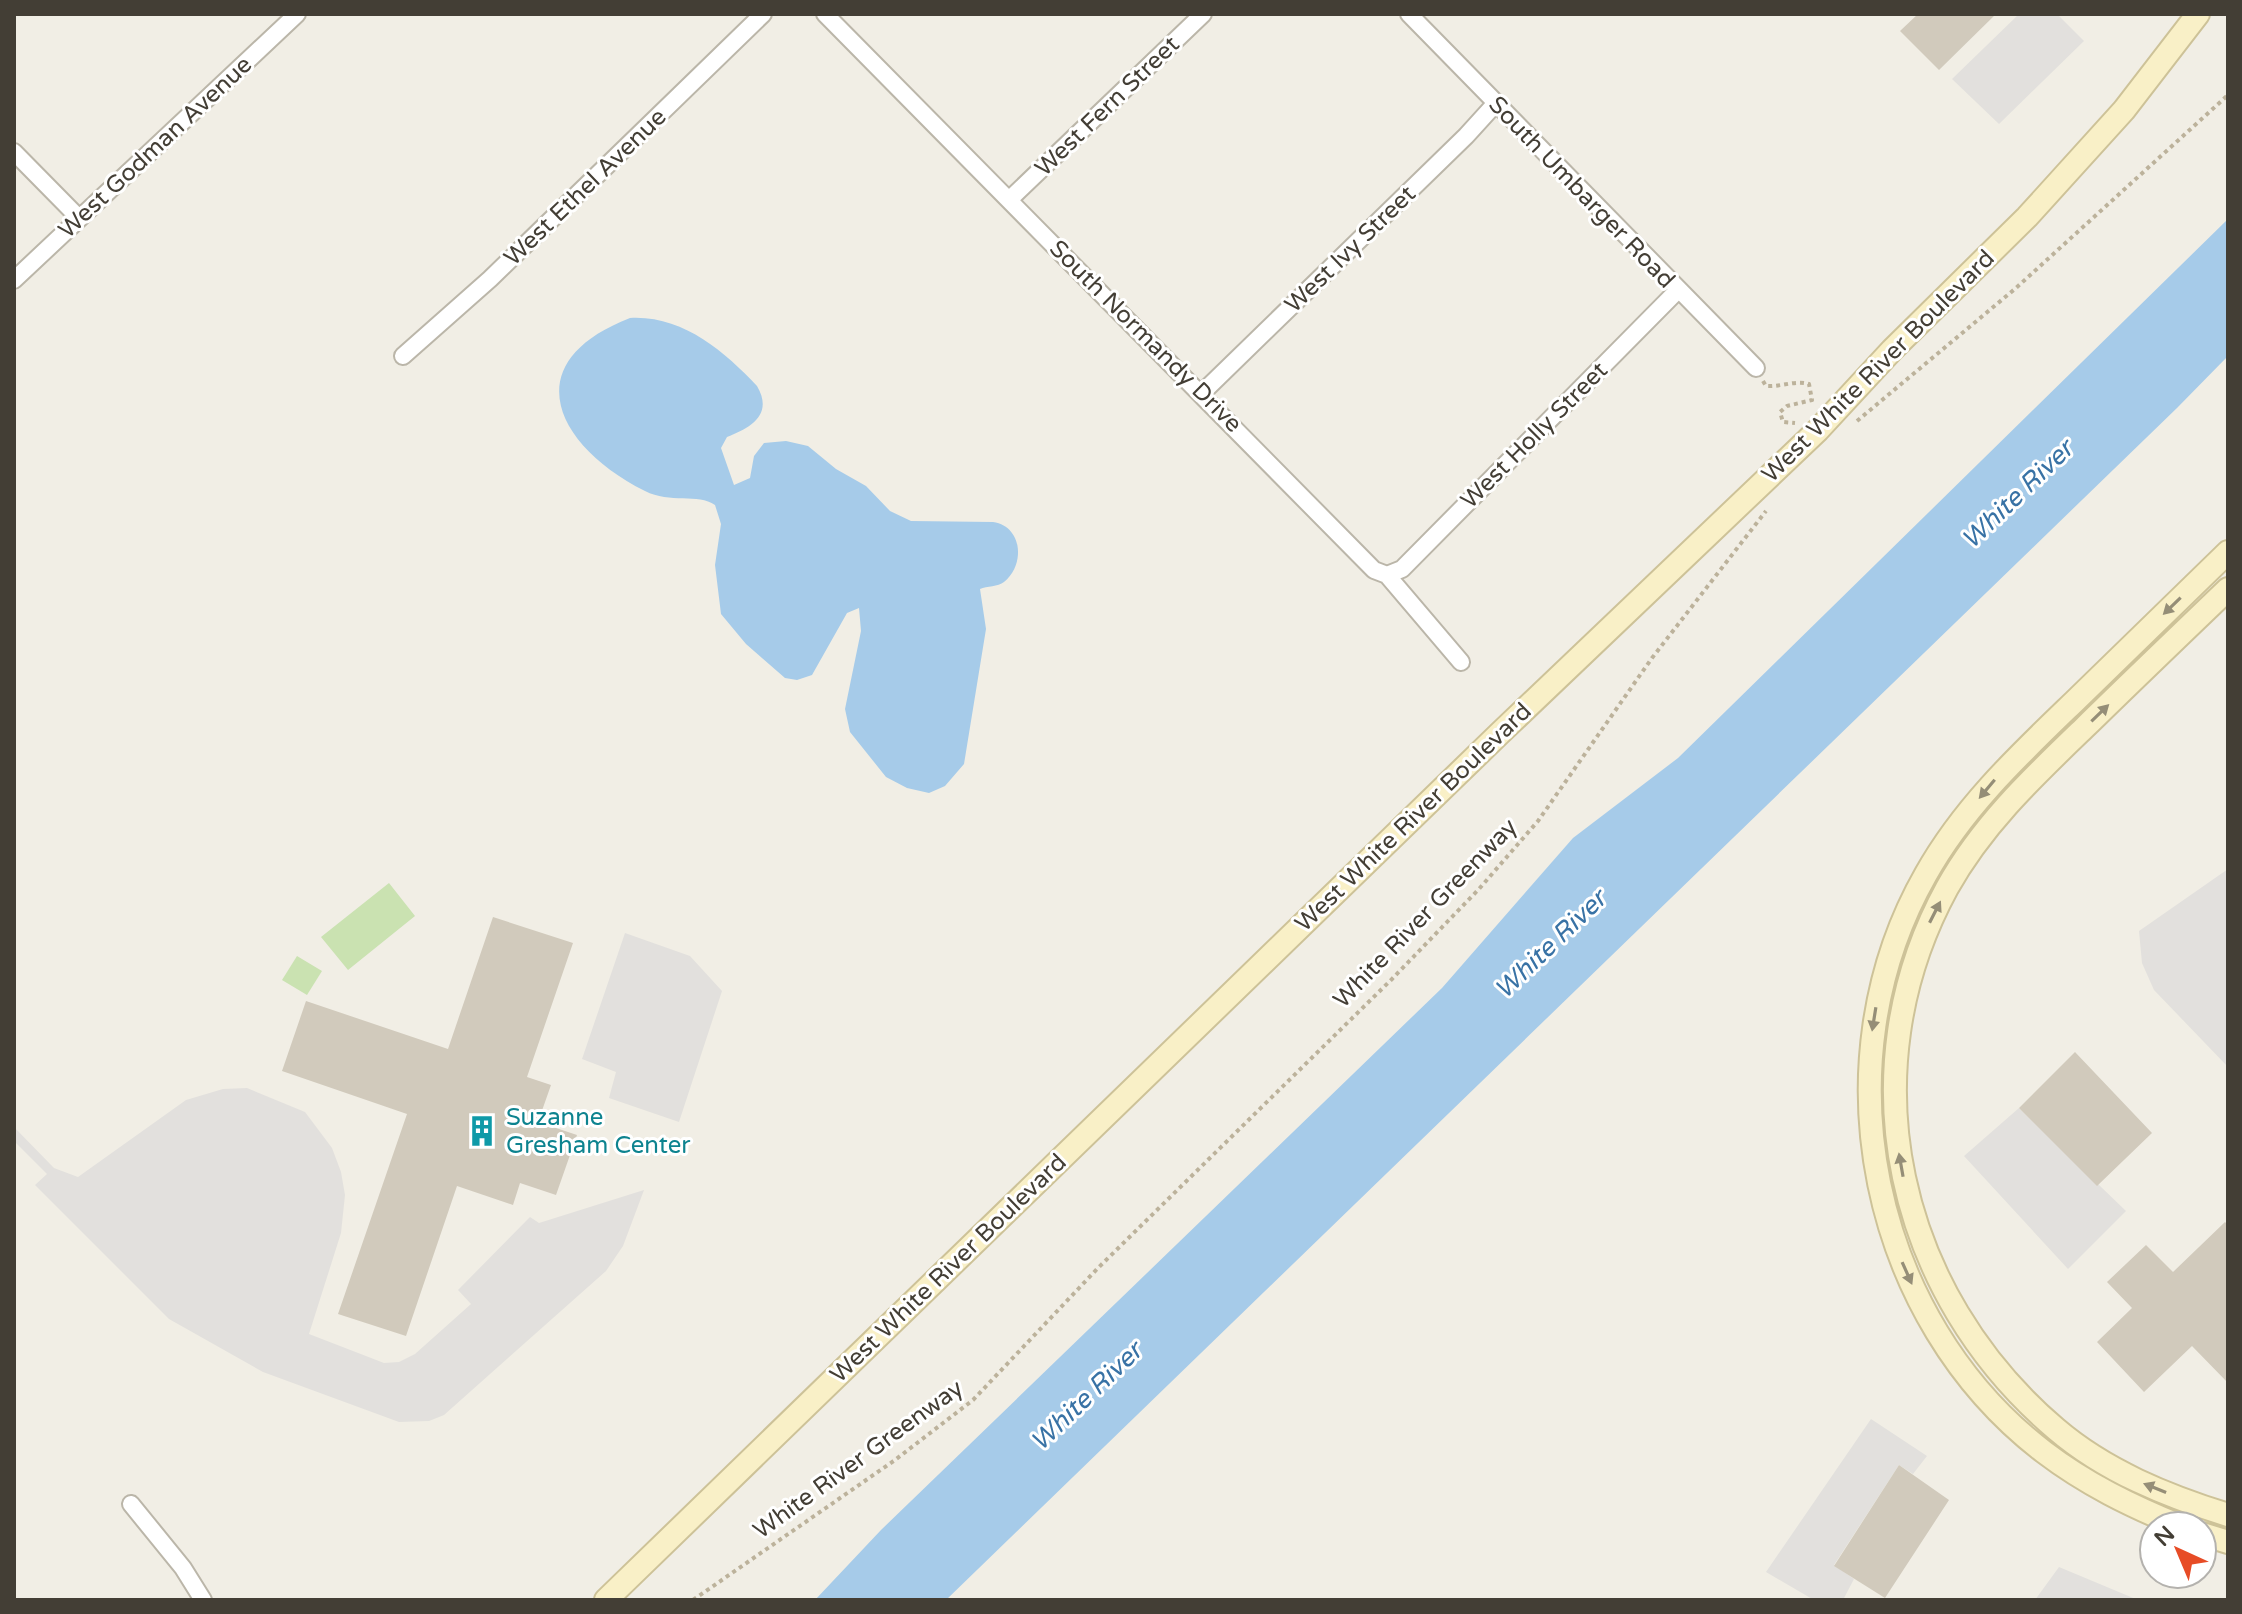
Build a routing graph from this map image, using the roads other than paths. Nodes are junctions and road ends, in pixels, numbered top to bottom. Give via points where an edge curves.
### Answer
1 (297, 14) edge
2 (763, 14) edge
3 (825, 14) edge
4 (1203, 14) edge
5 (1409, 14) edge
6 (2198, 14) edge
7 (1496, 103) junction
8 (14, 152) edge
9 (1011, 198) junction
10 (79, 218) junction
11 (14, 280) edge
12 (1677, 291) junction
13 (403, 356) dead end
14 (1756, 368) road end
15 (1202, 393) junction
16 (2228, 552) edge
17 (1387, 575) junction
18 (2228, 589) edge
19 (1461, 662) dead end
20 (131, 1504) dead end
21 (2140, 1510) edge
22 (2228, 1515) edge
23 (203, 1600) edge
24 (606, 1600) edge

1 - 10 street, West Godman Avenue
2 - 13 street, West Ethel Avenue via 490,279
3 - 9 street, South Normandy Drive
4 - 9 street, West Fern Street
5 - 7 street, South Umbarger Road
6 - 24 main road, West White River Boulevard via 2124,110 2027,217 1818,430
7 - 12 street, South Umbarger Road
7 - 15 street, West Ivy Street
8 - 10 street
9 - 15 street, South Normandy Drive
10 - 11 street, West Godman Avenue
12 - 14 street, South Umbarger Road
12 - 17 street, West Holly Street via 1402,569
15 - 17 street, South Normandy Drive via 1374,570
16 -> 21 main road via 1989,785 1951,834 1904,915 1888,960 1869,1052 1867,1102 1882,1203 1917,1297 1975,1384 2041,1450
17 - 19 street, South Normandy Drive
22 -> 18 main road via 2134,1479 2096,1458 2058,1430 1995,1367 1940,1284 1921,1242 1907,1197 1893,1100 1895,1054 1912,967 1942,899 1973,848 2008,802
20 - 23 street

